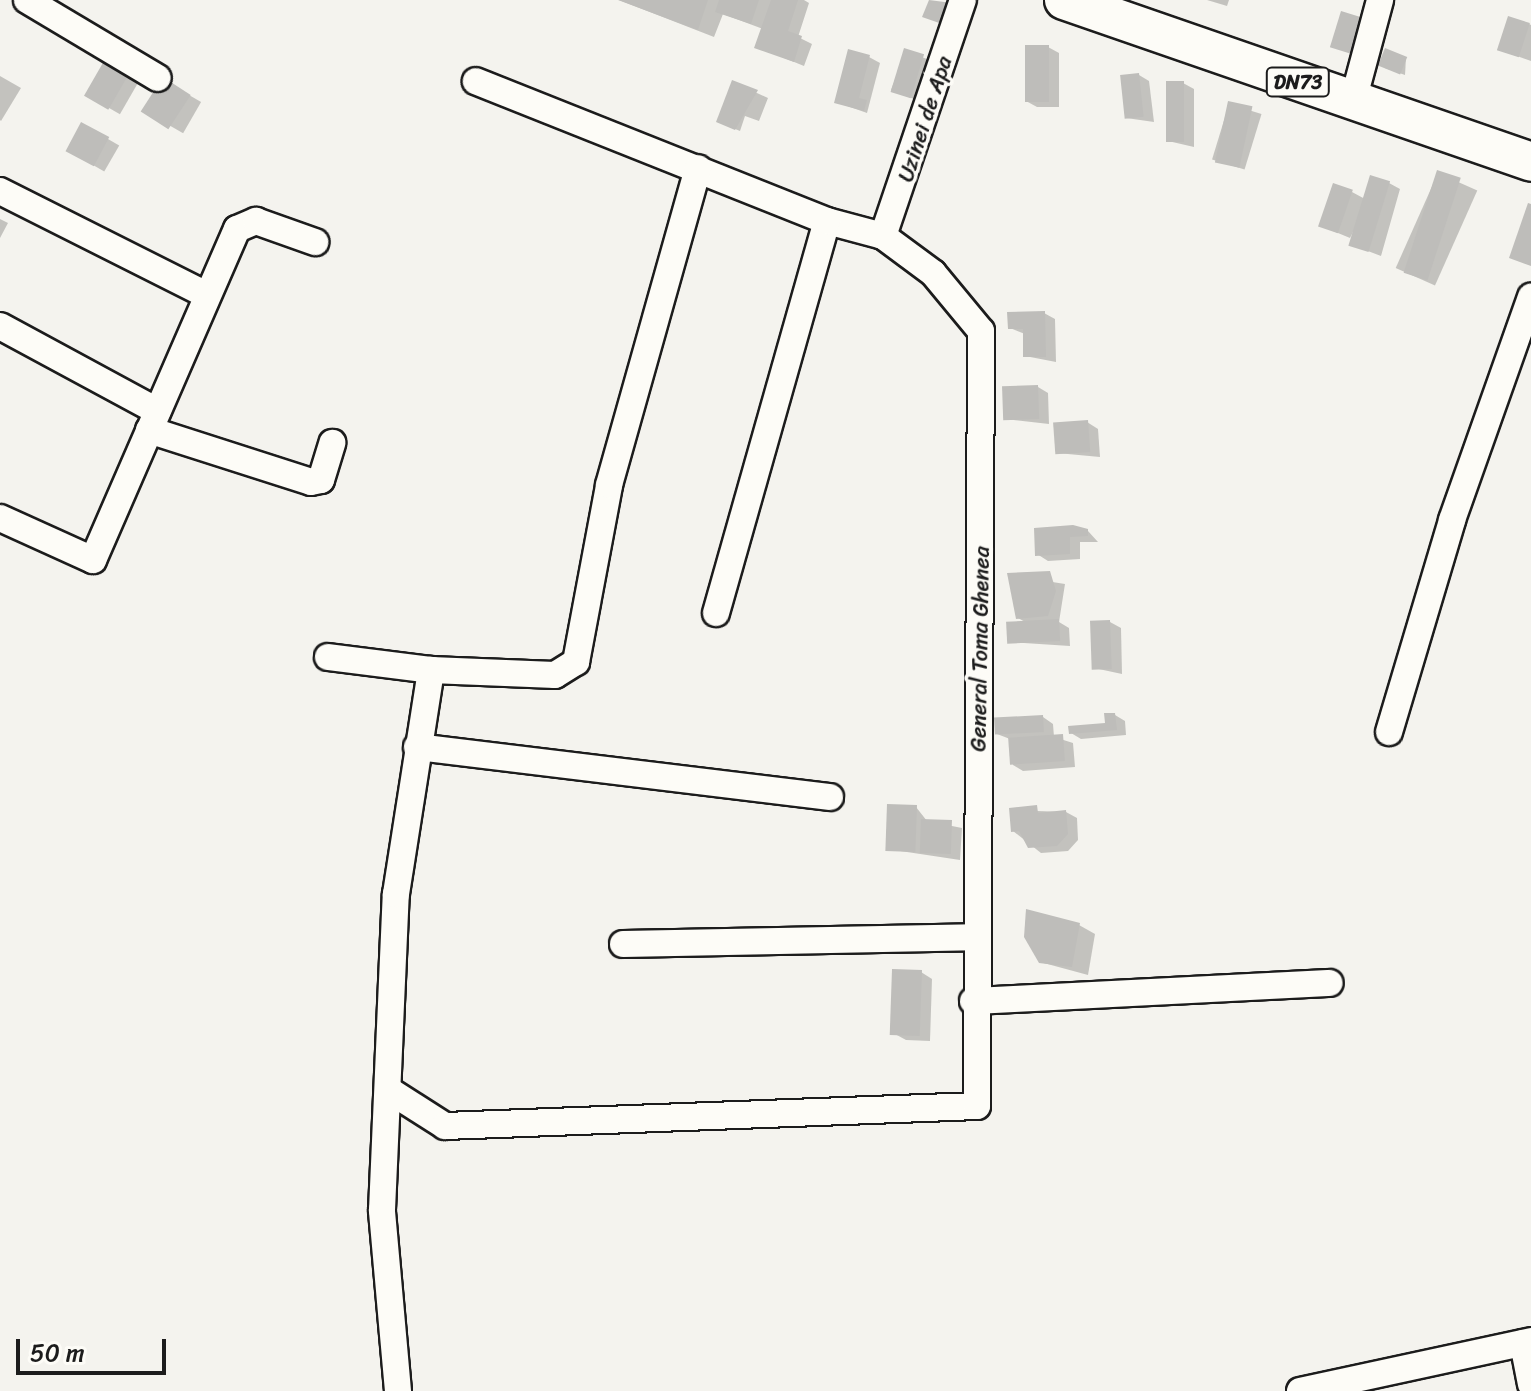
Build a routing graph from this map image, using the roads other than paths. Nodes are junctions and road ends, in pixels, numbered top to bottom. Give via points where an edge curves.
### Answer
1 (27, 0) edge
2 (963, 0) edge
3 (1064, 0) edge
4 (1380, 0) edge
5 (158, 78) dead end
6 (476, 81) dead end
7 (1353, 101) junction
8 (1531, 162) edge
9 (698, 168) junction
10 (0, 191) edge
11 (827, 221) junction
12 (883, 236) junction
13 (315, 242) dead end
14 (207, 295) junction
15 (1531, 297) edge
16 (0, 326) edge
17 (153, 421) junction
18 (332, 443) dead end
19 (0, 518) edge
20 (716, 613) dead end
21 (328, 657) dead end
22 (431, 670) junction
23 (1389, 732) dead end
24 (417, 747) junction
25 (830, 797) dead end
26 (973, 937) junction
27 (623, 944) dead end
28 (1330, 983) dead end
29 (973, 1001) junction
30 (390, 1091) junction
31 (1527, 1342) edge
32 (1531, 1384) edge
33 (398, 1391) edge
34 (1300, 1391) edge

1 - 5 street
2 - 12 street, Uzinei de Apa
3 - 7 highway, DN73
4 - 7 street
6 - 9 street
7 - 8 highway, DN73
9 - 11 street
9 - 22 street via 609,485 576,662 555,675
10 - 14 street
11 - 12 street
11 - 20 street
12 - 26 street, General Toma Ghenea via 933,273 981,331
13 - 14 street via 242,223
14 - 17 street
15 - 23 street via 1452,520
16 - 17 street
17 - 18 street via 311,482 321,480
17 - 19 street via 93,560
21 - 22 street
22 - 24 street
24 - 25 street
24 - 30 street via 396,894
26 - 27 street
26 - 29 street, General Toma Ghenea
28 - 29 street
29 - 30 street, General Toma Ghenea via 977,1106 445,1126
30 - 33 street via 382,1210
31 - 32 street
31 - 34 street

